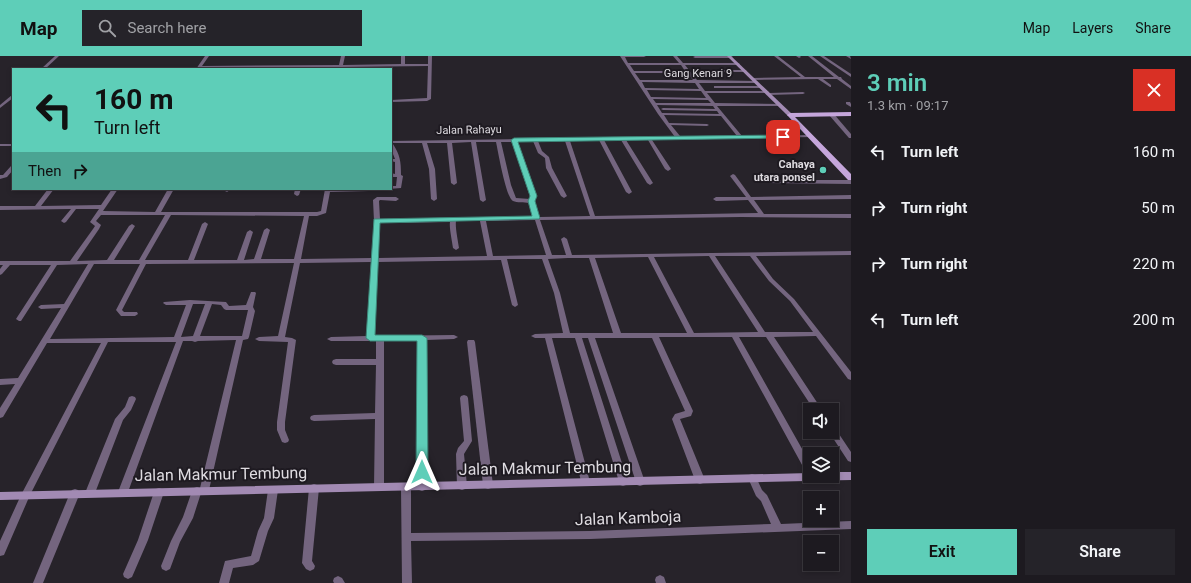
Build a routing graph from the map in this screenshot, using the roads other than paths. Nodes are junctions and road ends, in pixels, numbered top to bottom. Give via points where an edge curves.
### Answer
1 (57, 56) edge
2 (207, 56) edge
3 (343, 56) edge
4 (403, 56) edge
5 (430, 56) edge
6 (644, 56) edge
7 (776, 56) edge
8 (810, 56) edge
9 (822, 56) edge
10 (848, 56) edge
11 (623, 57) edge
12 (695, 57) dead end
13 (730, 57) edge
14 (677, 58) edge
15 (851, 58) edge
16 (403, 65) junction
17 (430, 65) junction
18 (340, 67) edge
19 (684, 67) junction
20 (741, 67) junction
21 (44, 68) edge
22 (199, 68) edge
23 (630, 68) junction
24 (720, 71) dead end
25 (689, 72) junction
26 (833, 72) junction
27 (851, 76) edge
28 (635, 77) junction
29 (693, 77) junction
30 (804, 78) junction
31 (819, 78) junction
32 (840, 78) junction
33 (755, 80) junction
34 (639, 81) junction
35 (697, 82) junction
36 (830, 86) dead end
37 (715, 87) dead end
38 (851, 88) edge
39 (644, 89) junction
40 (798, 89) dead end
41 (704, 91) junction
42 (765, 91) junction
43 (803, 93) dead end
44 (647, 94) junction
45 (687, 94) dead end
46 (12, 97) edge
47 (650, 98) junction
48 (774, 100) junction
49 (392, 101) edge
50 (711, 101) junction
51 (654, 104) junction
52 (779, 105) junction
53 (0, 107) edge
54 (657, 109) junction
55 (717, 109) junction
56 (787, 112) junction
57 (660, 114) junction
58 (831, 114) junction
59 (851, 114) edge
60 (721, 115) junction
61 (668, 124) junction
62 (706, 125) dead end
63 (810, 136) junction
64 (741, 137) junction
65 (851, 137) edge
66 (622, 138) junction
67 (648, 138) junction
68 (679, 138) junction
69 (567, 139) junction
70 (600, 139) junction
71 (473, 140) junction
72 (498, 140) junction
73 (514, 140) junction
74 (535, 140) junction
75 (424, 141) junction
76 (449, 141) junction
77 (392, 142) edge
78 (12, 145) edge
79 (0, 146) edge
80 (392, 147) edge
81 (392, 160) edge
82 (398, 161) junction
83 (12, 168) edge
84 (668, 169) dead end
85 (848, 171) edge
86 (392, 175) edge
87 (398, 175) junction
88 (733, 176) dead end
89 (0, 177) edge
90 (851, 178) edge
91 (454, 182) dead end
92 (770, 182) dead end
93 (851, 182) edge
94 (650, 184) dead end
95 (392, 188) edge
96 (50, 190) edge
97 (114, 190) edge
98 (170, 190) edge
99 (328, 190) edge
100 (629, 192) dead end
101 (564, 196) dead end
102 (851, 197) edge
103 (396, 199) dead end
104 (434, 199) dead end
105 (716, 199) dead end
106 (751, 199) junction
107 (483, 200) dead end
108 (531, 201) junction
109 (75, 207) junction
110 (103, 207) junction
111 (0, 208) edge
112 (36, 208) junction
113 (100, 213) junction
114 (157, 213) junction
115 (169, 213) junction
116 (307, 214) junction
117 (762, 215) junction
118 (851, 216) edge
119 (593, 217) junction
120 (536, 218) junction
121 (483, 219) junction
122 (453, 220) junction
123 (64, 221) dead end
124 (377, 221) junction
125 (205, 224) dead end
126 (132, 226) dead end
127 (267, 230) dead end
128 (250, 232) dead end
129 (564, 239) dead end
130 (456, 248) dead end
131 (851, 253) edge
132 (711, 254) junction
133 (752, 254) junction
134 (650, 255) junction
135 (591, 256) junction
136 (547, 257) junction
137 (570, 257) junction
138 (490, 258) junction
139 (504, 258) junction
140 (375, 260) junction
141 (257, 261) junction
142 (296, 261) junction
143 (142, 262) junction
144 (190, 262) junction
145 (240, 262) junction
146 (0, 263) edge
147 (8, 263) junction
148 (55, 263) junction
149 (72, 263) junction
150 (92, 263) junction
151 (109, 263) junction
152 (0, 273) edge
153 (253, 293) dead end
154 (190, 302) junction
155 (209, 302) junction
156 (166, 303) dead end
157 (515, 305) dead end
158 (66, 306) junction
159 (41, 307) dead end
160 (249, 307) junction
161 (135, 314) dead end
162 (19, 319) dead end
163 (692, 334) junction
164 (734, 334) junction
165 (819, 334) junction
166 (654, 335) junction
167 (766, 335) junction
168 (535, 336) dead end
169 (548, 336) junction
170 (567, 336) junction
171 (578, 336) junction
172 (591, 336) junction
173 (618, 336) junction
174 (454, 337) dead end
175 (370, 338) junction
176 (380, 338) junction
177 (422, 338) junction
178 (240, 339) junction
179 (259, 339) dead end
180 (279, 339) junction
181 (331, 339) dead end
182 (178, 340) junction
183 (195, 340) junction
184 (45, 341) junction
185 (105, 341) junction
186 (471, 342) dead end
187 (336, 362) dead end
188 (379, 362) junction
189 (851, 377) edge
190 (21, 381) junction
191 (0, 382) edge
192 (464, 398) dead end
193 (132, 399) dead end
194 (813, 403) edge
195 (0, 415) edge
196 (380, 416) junction
197 (314, 418) dead end
198 (838, 439) edge
199 (285, 440) dead end
200 (803, 459) edge
201 (851, 459) edge
202 (803, 475) edge
203 (839, 476) edge
204 (851, 476) edge
205 (752, 478) junction
206 (700, 480) junction
207 (585, 482) junction
208 (623, 482) junction
209 (640, 482) junction
210 (488, 485) junction
211 (462, 486) junction
212 (379, 487) junction
213 (406, 487) junction
214 (422, 487) junction
215 (314, 488) junction
216 (273, 490) junction
217 (201, 491) junction
218 (123, 492) junction
219 (160, 492) junction
220 (75, 493) junction
221 (90, 494) junction
222 (26, 495) junction
223 (0, 496) edge
224 (851, 525) edge
225 (778, 528) junction
226 (406, 537) junction
227 (0, 552) edge
228 (166, 566) dead end
229 (310, 566) dead end
230 (128, 574) dead end
231 (38, 583) edge
232 (224, 583) edge
233 (407, 583) edge

1 - 21 street
2 - 22 street
3 - 18 street
4 - 16 street
5 - 17 street
6 - 11 street
7 - 30 street
8 - 26 street
9 - 27 street
10 - 15 street
11 - 14 street
11 - 23 street
12 - 13 street
13 - 20 street
14 - 19 street
16 - 17 street
16 - 18 street
17 - 49 street via 428,100
18 - 22 street
19 - 20 street
19 - 23 street
19 - 25 street
20 - 24 street
20 - 33 street
23 - 25 street
23 - 28 street
25 - 29 street
26 - 27 street
26 - 32 street
28 - 29 street
28 - 34 street
29 - 35 street
30 - 31 street, Gang Kenari 9
30 - 33 street, Gang Kenari 9
31 - 32 street, Gang Kenari 9
31 - 36 street
32 - 38 street
33 - 35 street, Gang Kenari 9
33 - 42 street
34 - 35 street, Gang Kenari 9
34 - 39 street
35 - 41 street
37 - 42 street
39 - 41 street
39 - 44 street
40 - 42 street
41 - 42 street
41 - 50 street
42 - 43 street
42 - 48 street
44 - 45 street
44 - 47 street
46 - 53 street
47 - 50 street
47 - 51 street
48 - 50 street
48 - 52 street
50 - 51 street
50 - 52 street
50 - 55 street
51 - 54 street
52 - 56 street
54 - 55 street
54 - 57 street
55 - 56 street
55 - 60 street
56 - 58 main road
56 - 63 main road
57 - 60 street
57 - 61 street
58 - 59 main road
58 - 65 street
60 - 64 street
61 - 62 street
61 - 68 street
63 - 64 street, Jalan Rahayu
63 - 85 main road
64 - 68 street, Jalan Rahayu
66 - 67 street, Jalan Rahayu
66 - 70 street, Jalan Rahayu
66 - 94 street
67 - 68 street, Jalan Rahayu
67 - 84 street
69 - 70 street, Jalan Rahayu
69 - 74 street, Jalan Rahayu
69 - 119 street
70 - 100 street
71 - 72 street, Jalan Rahayu
71 - 76 street, Jalan Rahayu
71 - 107 street
72 - 73 street, Jalan Rahayu
72 - 108 street via 514,200
73 - 74 street, Jalan Rahayu
73 - 108 street via 533,196
74 - 101 street via 540,152 547,157 549,168
75 - 76 street, Jalan Rahayu
75 - 77 street, Jalan Rahayu
75 - 104 street via 432,169
76 - 91 street
78 - 79 street
80 - 82 street
81 - 82 street
82 - 87 street
83 - 89 street via 5,176
85 - 90 main road
86 - 87 street
87 - 95 street via 399,187
88 - 106 street
92 - 93 street
96 - 112 street
97 - 110 street
98 - 114 street
99 - 116 street via 324,212
102 - 106 street
103 - 124 street via 377,199
105 - 106 street
106 - 117 street
108 - 120 street
109 - 110 street
109 - 112 street
109 - 123 street
110 - 113 street
111 - 112 street
113 - 114 street
113 - 149 street via 93,222 98,224 96,229
114 - 115 street
115 - 116 street
115 - 143 street
116 - 142 street
117 - 118 street
117 - 119 street
119 - 120 street
120 - 121 street
120 - 136 street
121 - 122 street
121 - 138 street
122 - 124 street
122 - 130 street
124 - 140 street
125 - 144 street
126 - 151 street
127 - 141 street
128 - 145 street
129 - 137 street
131 - 133 street
132 - 133 street
132 - 134 street
132 - 167 street
133 - 165 street via 771,280 790,297
134 - 135 street
134 - 163 street
135 - 137 street
135 - 173 street
136 - 137 street
136 - 139 street
136 - 170 street
138 - 139 street
138 - 140 street
139 - 157 street
140 - 142 street
140 - 175 street
141 - 142 street
141 - 145 street
142 - 180 street
143 - 144 street
143 - 151 street
143 - 161 street via 119,310 123,314
144 - 145 street
146 - 147 street
147 - 148 street
147 - 152 street
148 - 149 street
148 - 162 street
149 - 150 street
150 - 151 street
150 - 158 street
153 - 160 street
154 - 155 street
154 - 156 street
154 - 182 street
155 - 160 street via 224,302 226,308
155 - 183 street
158 - 159 street
158 - 184 street
160 - 178 street via 252,311 245,337
163 - 164 street
163 - 166 street
164 - 167 street
164 - 200 street
165 - 167 street
165 - 189 street
166 - 173 street
166 - 206 street via 689,411 688,414 676,419
167 - 194 street
168 - 169 street
169 - 170 street
169 - 207 street
170 - 171 street
171 - 172 street
171 - 208 street
172 - 173 street
172 - 209 street
174 - 177 street
175 - 176 street
175 - 181 street
176 - 177 street
176 - 188 street
177 - 214 street
178 - 183 street
178 - 217 street
179 - 180 street
180 - 199 street via 292,340 281,422
182 - 183 street
182 - 185 street
182 - 218 street
184 - 185 street
184 - 190 street
185 - 222 street
186 - 210 street
187 - 188 street
188 - 196 street
190 - 191 street
190 - 195 street
192 - 211 street via 468,443 460,454
193 - 221 street via 119,419
196 - 197 street
196 - 212 street
198 - 201 street
202 - 205 street, Jalan Makmur Tembung
203 - 204 street, Jalan Makmur Tembung
205 - 206 street, Jalan Makmur Tembung
205 - 225 street
206 - 209 street, Jalan Makmur Tembung
207 - 208 street, Jalan Makmur Tembung
207 - 210 street, Jalan Makmur Tembung
208 - 209 street, Jalan Makmur Tembung
210 - 211 street, Jalan Makmur Tembung
211 - 214 street, Jalan Makmur Tembung
212 - 213 street, Jalan Makmur Tembung
212 - 215 street, Jalan Makmur Tembung
213 - 214 street, Jalan Makmur Tembung
213 - 226 street
215 - 216 street, Jalan Makmur Tembung
215 - 229 street via 307,563
216 - 217 street, Jalan Makmur Tembung
216 - 232 street via 269,518 262,531 255,558 231,563 226,570
217 - 219 street, Jalan Makmur Tembung
217 - 228 street
218 - 219 street, Jalan Makmur Tembung
218 - 221 street, Jalan Makmur Tembung
219 - 230 street
220 - 221 street, Jalan Makmur Tembung
220 - 222 street, Jalan Makmur Tembung
220 - 231 street
222 - 223 street, Jalan Makmur Tembung
222 - 227 street
224 - 225 street, Jalan Kamboja
225 - 226 street, Jalan Kamboja via 590,535
226 - 233 street

